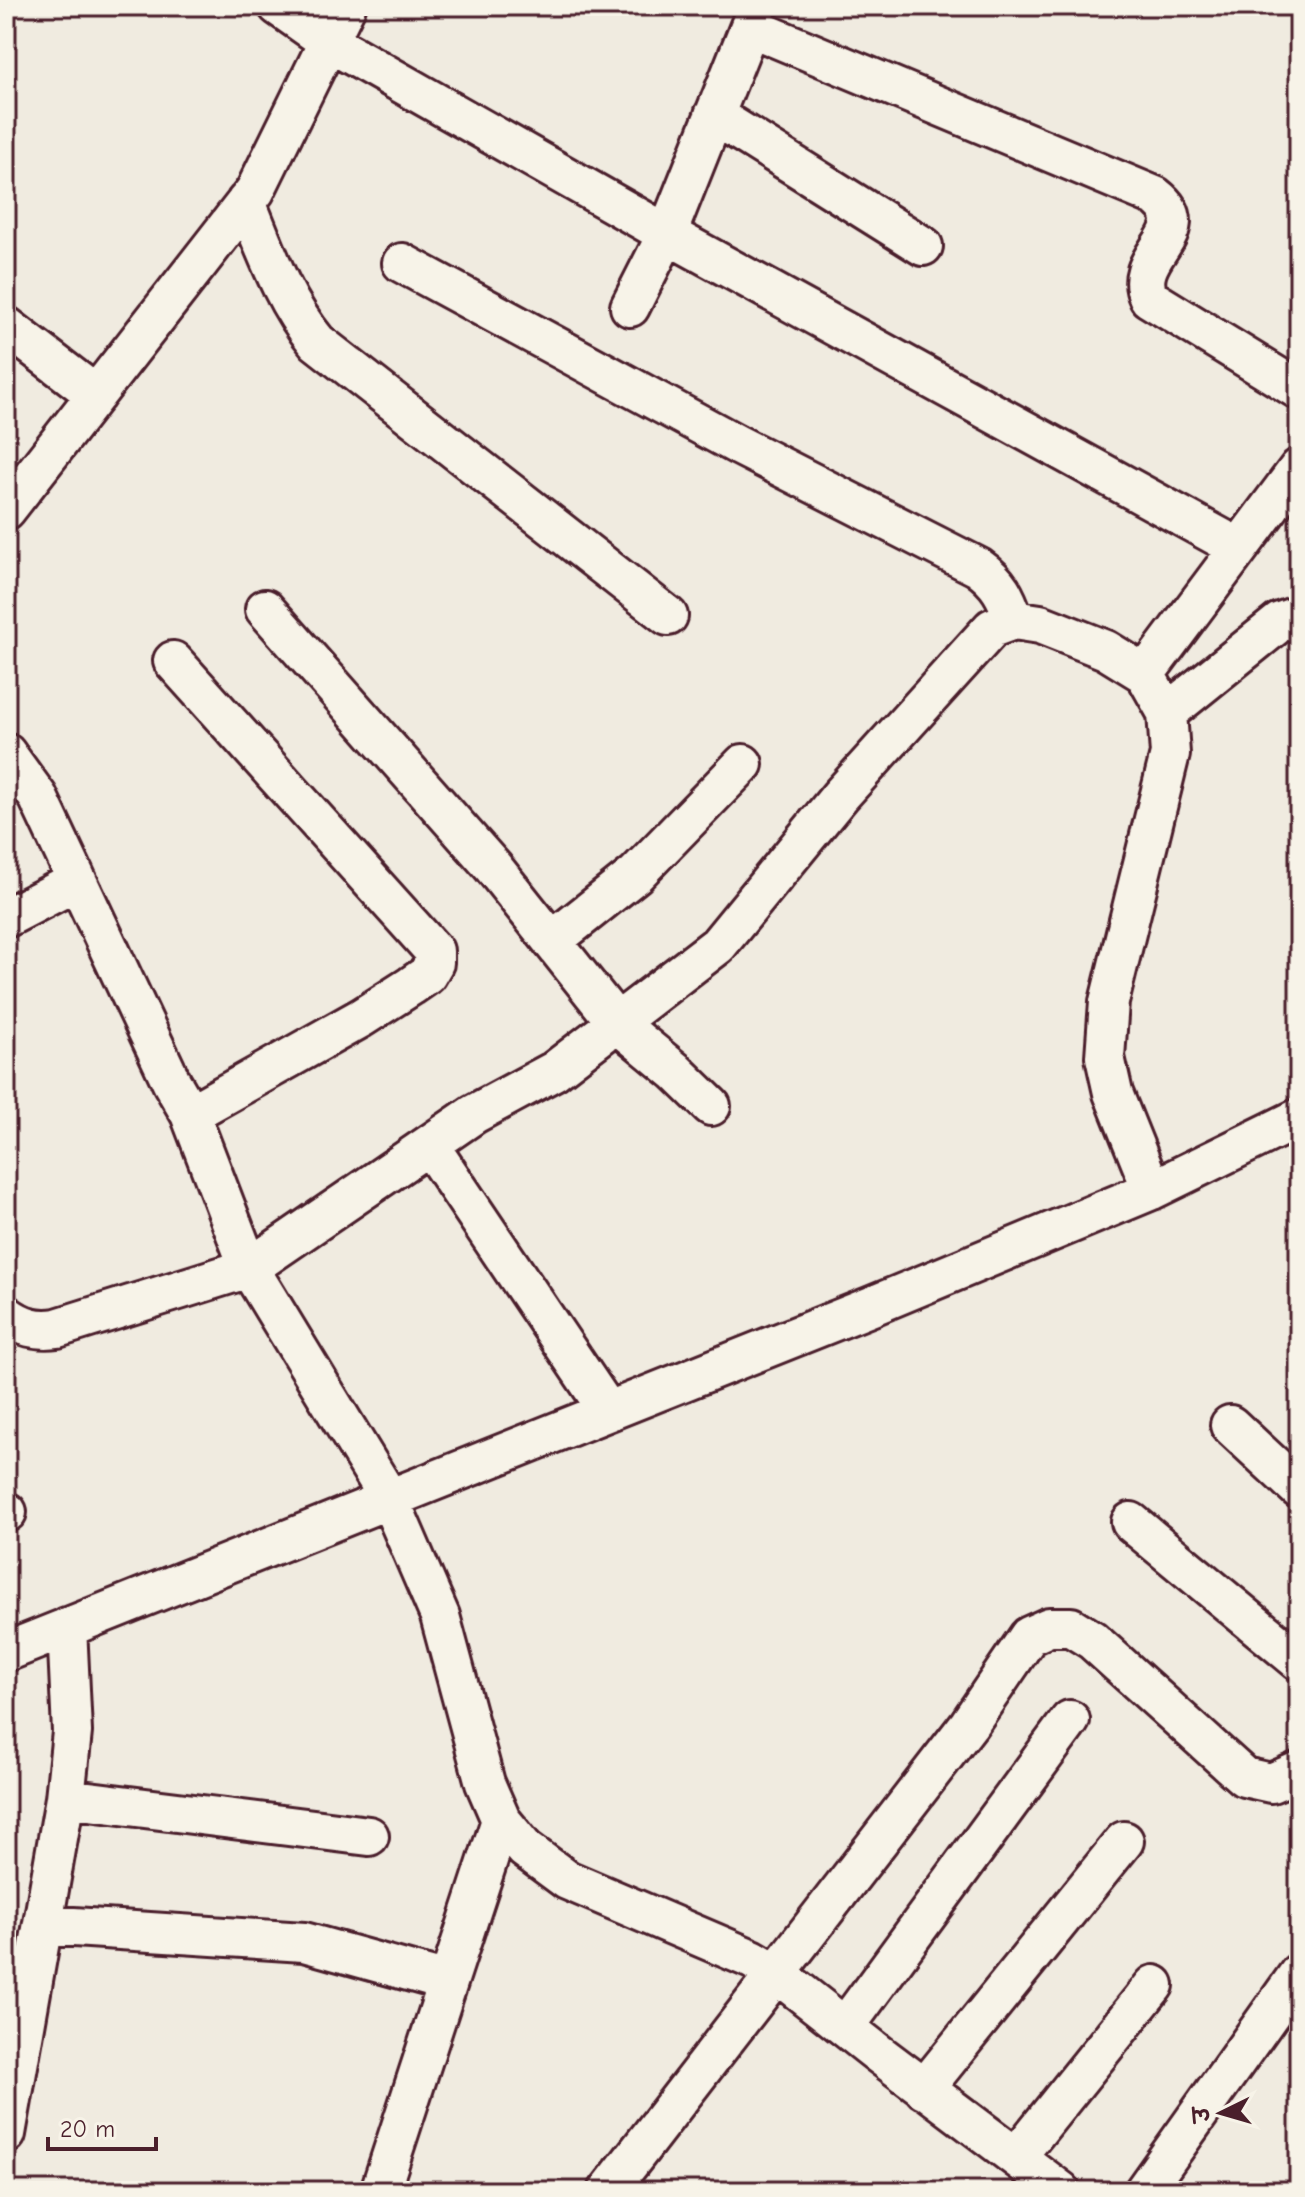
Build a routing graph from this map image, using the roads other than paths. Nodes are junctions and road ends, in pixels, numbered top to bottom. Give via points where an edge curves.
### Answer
1 (278, 6) edge
2 (346, 6) edge
3 (754, 16) edge
4 (329, 42) junction
5 (714, 115) junction
6 (246, 202) junction
7 (667, 234) junction
8 (923, 246) dead end
9 (402, 263) dead end
10 (630, 307) dead end
11 (6, 326) edge
12 (1299, 390) edge
13 (96, 395) junction
14 (1299, 468) edge
15 (6, 510) edge
16 (1239, 548) junction
17 (265, 609) dead end
18 (1299, 615) edge
19 (668, 616) dead end
20 (1014, 620) junction
21 (173, 661) dead end
22 (1145, 674) junction
23 (1167, 713) junction
24 (6, 753) edge
25 (743, 764) dead end
26 (77, 881) junction
27 (6, 918) edge
28 (552, 941) junction
29 (617, 1023) junction
30 (711, 1106) dead end
31 (190, 1114) junction
32 (1299, 1118) edge
33 (429, 1145) junction
34 (1152, 1190) junction
35 (249, 1268) junction
36 (6, 1315) edge
37 (608, 1411) junction
38 (1230, 1425) dead end
39 (1299, 1489) edge
40 (389, 1498) junction
41 (1131, 1522) dead end
42 (67, 1627) junction
43 (6, 1652) edge
44 (1299, 1661) edge
45 (1070, 1720) dead end
46 (1299, 1771) edge
47 (65, 1798) junction
48 (501, 1820) junction
49 (369, 1836) dead end
50 (1124, 1841) dead end
51 (43, 1925) junction
52 (776, 1973) junction
53 (1299, 1973) edge
54 (448, 1982) junction
55 (1154, 1985) dead end
56 (845, 2027) junction
57 (924, 2089) junction
58 (8, 2116) edge
59 (1016, 2157) junction
60 (1055, 2189) edge
61 (380, 2191) edge
62 (608, 2191) edge
63 (1144, 2191) edge

1 - 4 street
2 - 4 street
3 - 5 street
3 - 12 street via 1155,196 1168,206 1172,226 1144,275 1149,298
4 - 6 street
4 - 7 street
5 - 7 street
5 - 8 street
6 - 13 street
6 - 19 street via 284,295 317,342
7 - 10 street
7 - 16 street
9 - 20 street via 738,445 978,567 1004,591
11 - 13 street
13 - 15 street
14 - 16 street
16 - 22 street
17 - 28 street
18 - 23 street via 1280,622
20 - 22 street via 1069,634
20 - 29 street via 992,628 840,796 718,945
21 - 31 street via 434,951 427,975 411,986
22 - 23 street
23 - 34 street via 1170,754 1109,1002 1105,1057 1113,1093
24 - 26 street via 38,797
25 - 28 street via 636,874
26 - 27 street
26 - 31 street
28 - 29 street
29 - 30 street
29 - 33 street via 554,1071
31 - 35 street
32 - 34 street
33 - 35 street
33 - 37 street
34 - 37 street
35 - 36 street via 57,1328 28,1327
35 - 40 street
37 - 40 street
38 - 39 street
40 - 42 street
40 - 48 street via 440,1616 478,1760
41 - 44 street
42 - 43 street
42 - 47 street via 72,1732
45 - 56 street
46 - 52 street via 1271,1783 1244,1777 1092,1640 1071,1627 1049,1627 1029,1636 969,1724
47 - 49 street
47 - 51 street
48 - 52 street via 525,1849 567,1880
48 - 54 street
50 - 57 street
51 - 54 street via 304,1942
51 - 58 street
52 - 56 street
52 - 62 street
53 - 63 street
54 - 61 street
55 - 59 street
56 - 57 street
57 - 59 street
59 - 60 street

